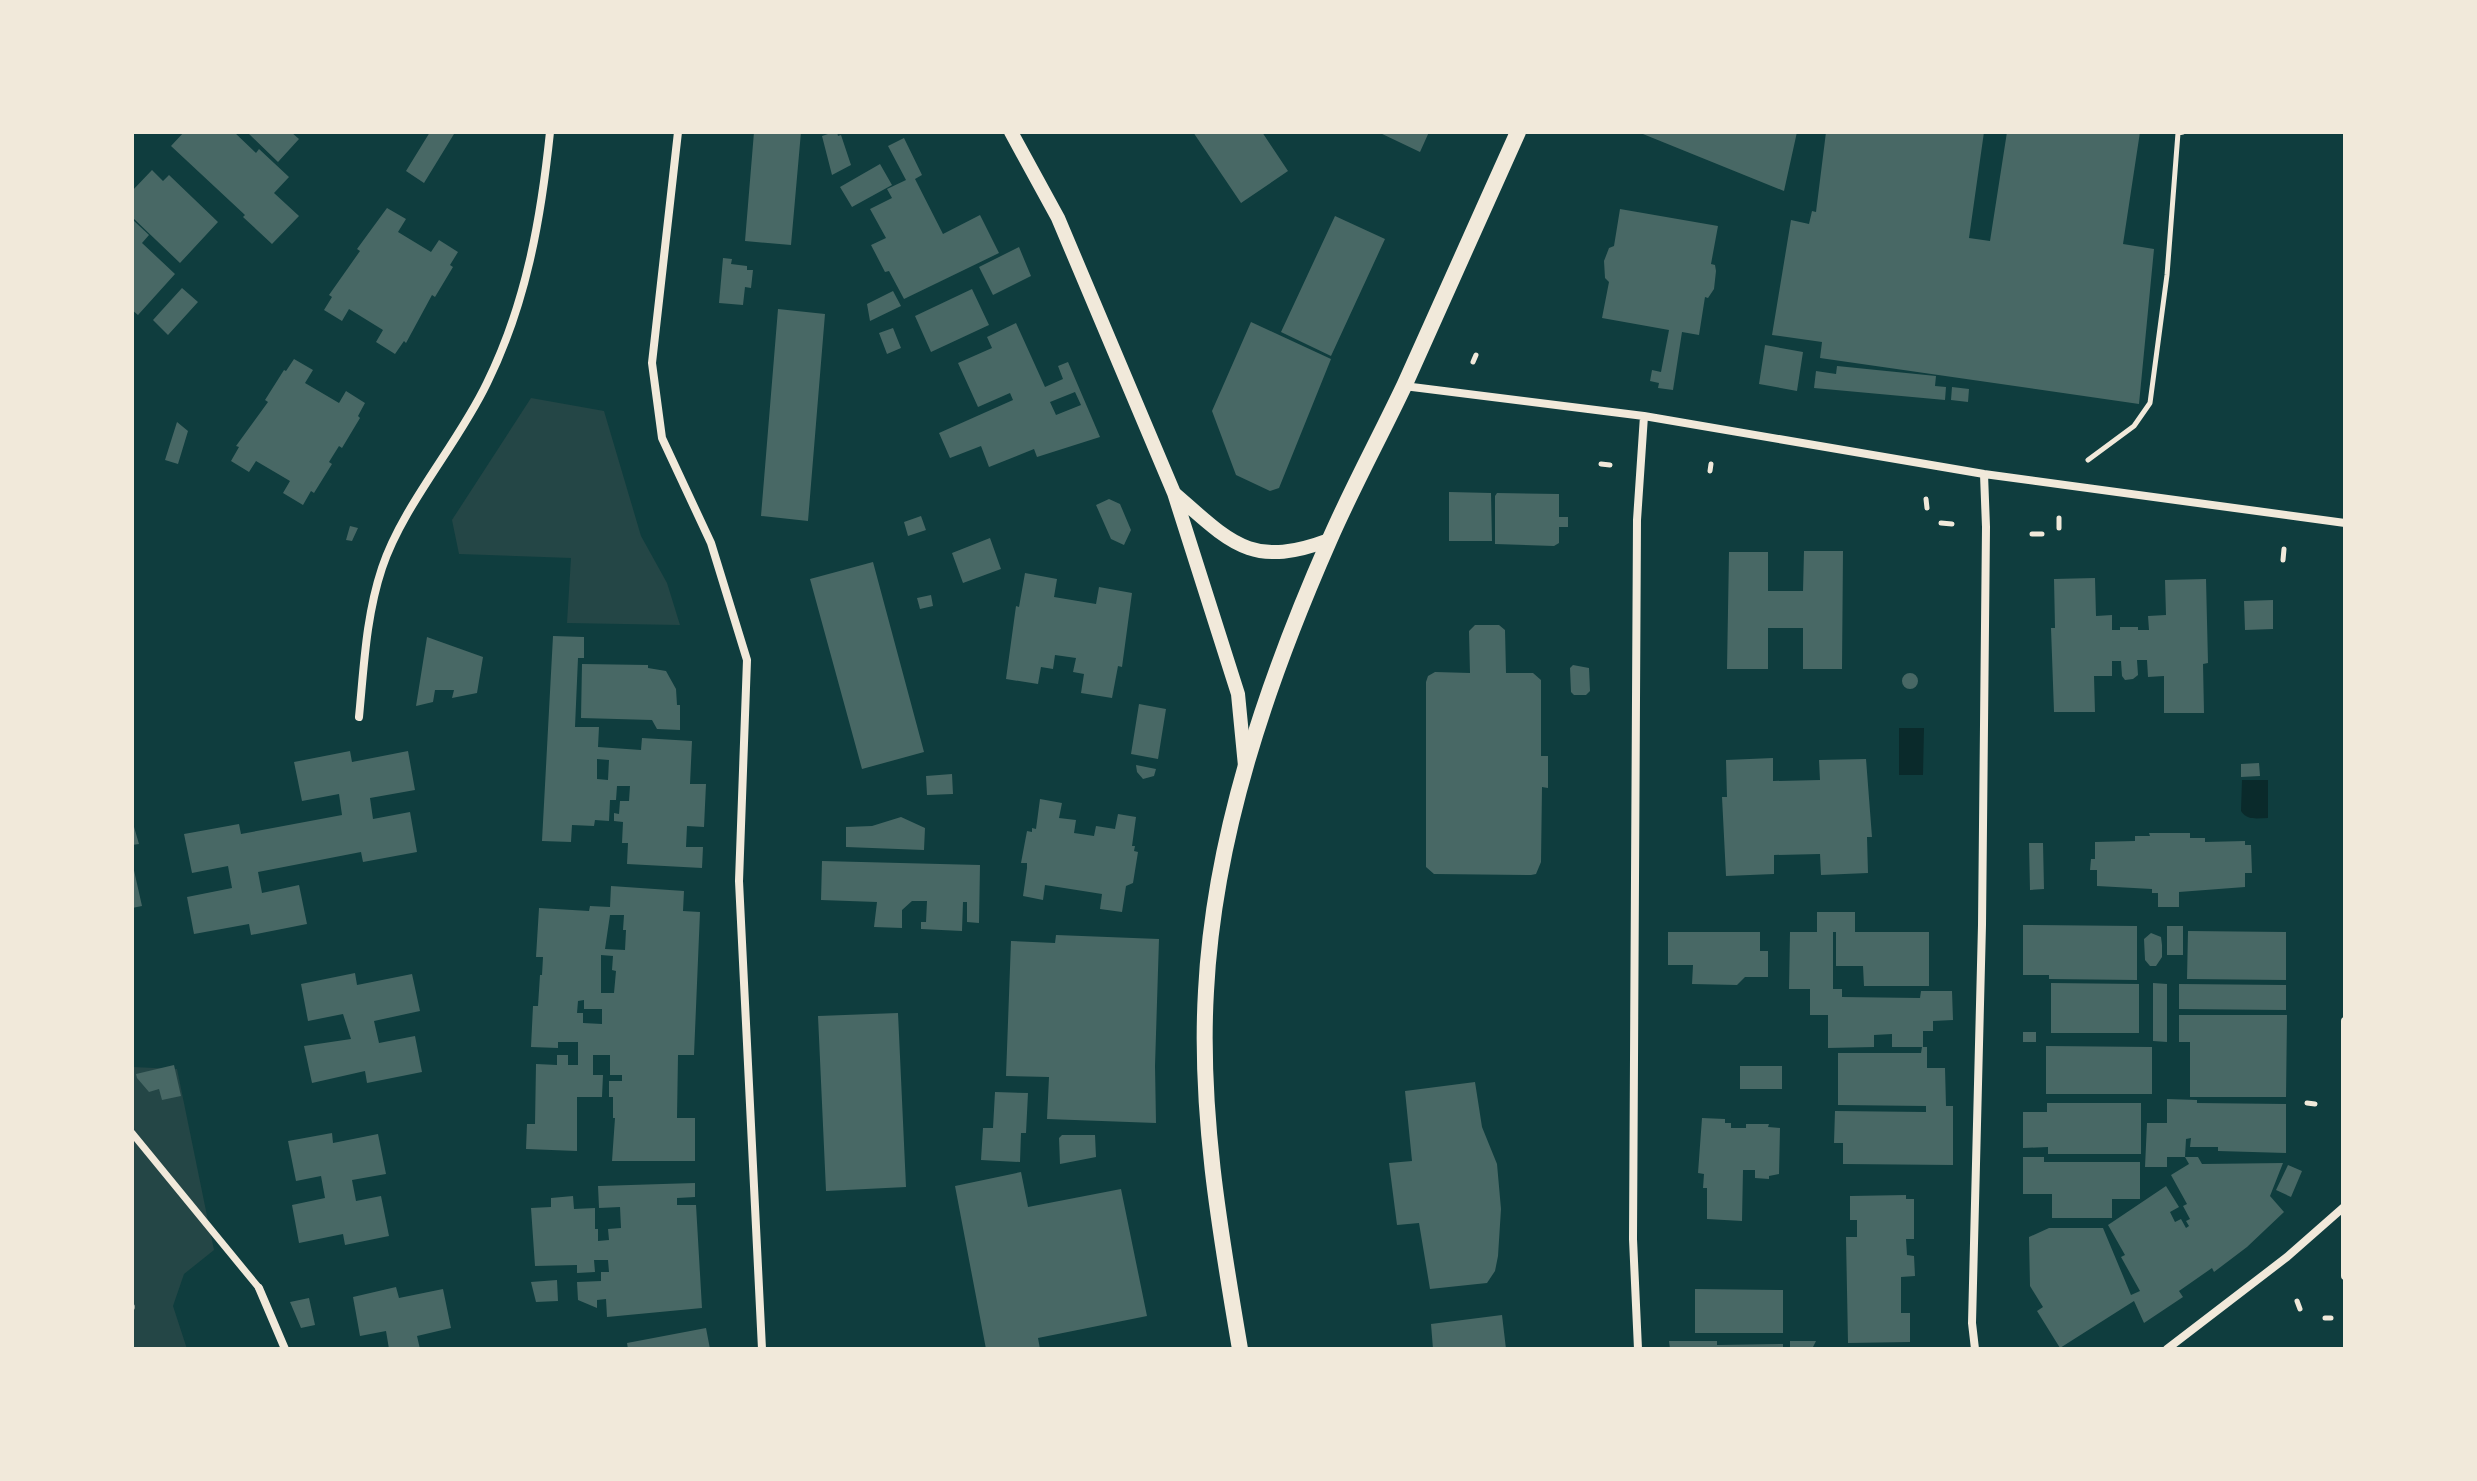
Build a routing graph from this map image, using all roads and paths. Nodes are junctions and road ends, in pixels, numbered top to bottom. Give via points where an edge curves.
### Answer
1 (550, 132) edge
2 (678, 132) edge
3 (1011, 132) edge
4 (1518, 132) edge
5 (2183, 132) edge
6 (1476, 355) dead end
7 (1473, 362) dead end
8 (1404, 386) junction
9 (1644, 416) junction
10 (2088, 460) dead end
11 (1601, 464) dead end
12 (1711, 464) dead end
13 (1610, 465) dead end
14 (1710, 471) dead end
15 (1984, 474) junction
16 (1174, 493) junction
17 (1926, 499) dead end
18 (1927, 508) dead end
19 (2059, 518) dead end
20 (1941, 523) dead end
21 (2345, 523) edge
22 (1952, 524) dead end
23 (2059, 528) dead end
24 (2032, 534) dead end
25 (2042, 534) dead end
26 (1329, 540) junction
27 (2284, 549) dead end
28 (2283, 560) dead end
29 (359, 717) dead end
30 (1245, 770) junction
31 (2345, 1021) edge
32 (2307, 1103) dead end
33 (2315, 1104) dead end
34 (132, 1133) edge
35 (2344, 1206) edge
36 (2345, 1276) edge
37 (259, 1288) joint
38 (2297, 1301) dead end
39 (2300, 1309) dead end
40 (285, 1349) edge
41 (762, 1349) edge
42 (1240, 1349) edge
43 (1638, 1349) edge
44 (1975, 1349) edge
45 (2167, 1349) edge

1 - 29 street via 531,262 520,301 486,385 383,565 369,616
2 - 41 street via 652,363 662,438 711,543 747,660 739,881
3 - 16 street via 1058,218
4 - 8 main road
5 - 10 path via 2178,133 2150,403 2134,426
6 - 7 path
8 - 9 street
8 - 26 main road
9 - 15 street
9 - 43 street via 1637,536 1633,1239
11 - 13 path
12 - 14 path
15 - 21 street
15 - 44 street
16 - 26 street via 1223,536 1250,550 1303,550
16 - 30 street via 1238,694
17 - 18 path
19 - 23 path
20 - 22 path
24 - 25 path
26 - 30 main road
27 - 28 path
30 - 42 main road via 1215,900 1205,993 1208,1125
31 - 35 street
32 - 33 path
34 - 37 street
35 - 36 street
35 - 45 street
37 - 40 street
38 - 39 path

